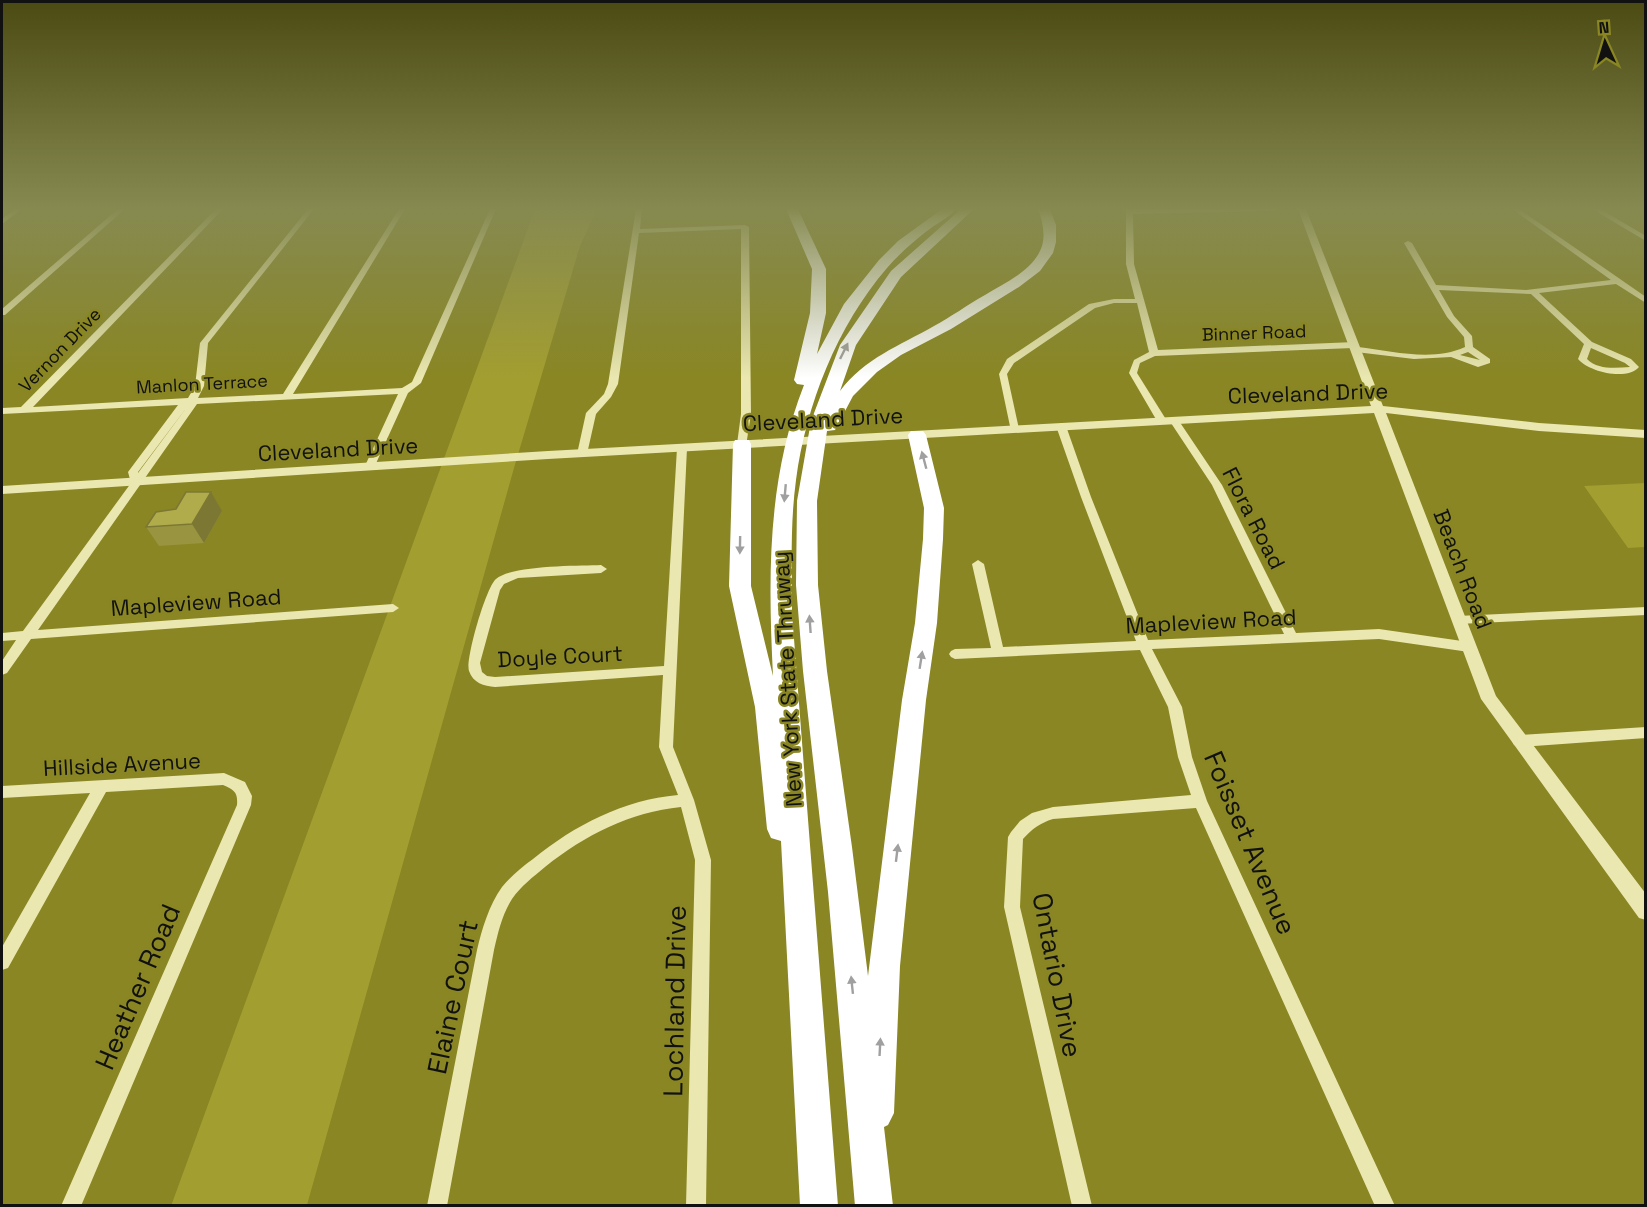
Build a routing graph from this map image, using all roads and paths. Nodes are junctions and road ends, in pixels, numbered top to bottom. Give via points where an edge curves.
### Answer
1 (57, 265) edge
2 (165, 265) edge
3 (266, 265) edge
4 (367, 265) edge
5 (468, 265) edge
6 (631, 265) edge
7 (745, 265) edge
8 (817, 265) edge
9 (880, 265) edge
10 (907, 265) edge
11 (1036, 265) edge
12 (1130, 265) edge
13 (1324, 265) edge
14 (1422, 265) edge
15 (1597, 265) edge
16 (1620, 281) junction
17 (1435, 287) junction
18 (1534, 292) junction
19 (1139, 301) junction
20 (1646, 301) edge
21 (2, 313) edge
22 (1589, 344) junction
23 (1355, 347) junction
24 (1468, 348) junction
25 (1154, 353) junction
26 (1454, 356) junction
27 (404, 391) junction
28 (286, 397) junction
29 (191, 401) junction
30 (1379, 409) junction
31 (24, 410) junction
32 (2, 411) edge
33 (1168, 421) junction
34 (1061, 426) junction
35 (1014, 429) junction
36 (1646, 434) edge
37 (795, 435) junction
38 (917, 435) junction
39 (171, 436) junction
40 (160, 437) junction
41 (752, 444) junction
42 (682, 448) junction
43 (582, 454) junction
44 (369, 468) junction
45 (136, 482) junction
46 (2, 490) edge
47 (978, 564) dead end
48 (600, 569) dead end
49 (393, 608) dead end
50 (1646, 611) edge
51 (1458, 620) junction
52 (27, 635) junction
53 (2, 637) edge
54 (1292, 638) junction
55 (1144, 645) junction
56 (1469, 647) junction
57 (998, 652) junction
58 (955, 654) dead end
59 (2, 670) edge
60 (671, 670) junction
61 (1646, 732) edge
62 (1519, 741) junction
63 (102, 786) junction
64 (242, 788) joint
65 (2, 792) edge
66 (683, 800) junction
67 (1200, 801) junction
68 (838, 849) junction
69 (1646, 911) edge
70 (2, 962) edge
71 (815, 1143) junction
72 (874, 1198) edge
73 (71, 1206) edge
74 (437, 1206) edge
75 (696, 1206) edge
76 (819, 1206) edge
77 (1082, 1206) edge
78 (1385, 1206) edge

1 - 21 street
2 - 31 street, Vernon Drive
3 - 29 street via 204,343 200,391
4 - 28 street
5 - 27 street via 416,383
6 - 43 street via 613,384 591,413
7 - 41 street via 746,414
8 - 37 highway via 818,313 796,406
9 - 37 highway, New York State Thruway via 855,297 830,340
68 -> 10 highway, New York State Thruway via 810,629 806,549 809,471 818,424 845,348 863,318
11 - 68 highway via 1017,283 872,367 840,401 829,425 820,469 818,523 835,740
12 - 19 street
13 - 23 street, Beach Road
14 - 17 street
15 - 16 street
16 - 18 street
16 - 20 street
17 - 18 street
17 - 24 street via 1451,317 1468,336
18 - 22 street
19 - 25 street
19 - 35 street via 1092,306 1010,361 1003,374
22 - 22 street via 1628,361 1635,367 1599,370 1586,365 1582,359
23 - 25 street, Binner Road
23 - 26 street, Binner Road
23 - 30 street, Beach Road
24 - 26 street
24 - 26 street, Binner Road via 1487,361 1478,364
25 - 33 street, Flora Road via 1142,357 1133,373
27 - 28 street, Manlon Terrace
27 - 44 street
28 - 29 street, Manlon Terrace
29 - 31 street, Manlon Terrace
29 - 39 street via 193,405
29 - 40 street via 183,405
30 - 33 street, Cleveland Drive
30 - 36 street, Cleveland Drive via 1539,427
30 - 51 street, Beach Road
31 - 32 street, Manlon Terrace
33 - 34 street, Cleveland Drive
33 - 54 street, Flora Road via 1217,485
34 - 35 street, Cleveland Drive
34 - 55 street, Foisset Avenue
35 - 38 street, Cleveland Drive
37 -> 71 highway, New York State Thruway via 780,538 781,613
38 - 41 street, Cleveland Drive
72 -> 38 highway via 884,966 933,539 934,508
39 - 40 street
39 - 45 street
40 - 45 street via 132,474
41 - 42 street, Cleveland Drive
41 -> 71 highway via 740,586 768,707
42 - 43 street, Cleveland Drive
42 - 60 street, Lochland Drive
43 - 44 street, Cleveland Drive
44 - 45 street, Cleveland Drive
45 - 46 street, Cleveland Drive
45 - 52 street
47 - 57 street
48 - 60 street, Doyle Court via 516,574 500,581 474,663 478,677 495,682
49 - 52 street, Mapleview Road
50 - 51 street
51 - 56 street, Beach Road
52 - 53 street, Mapleview Road
52 - 59 street
54 - 55 street, Mapleview Road
54 - 56 street, Mapleview Road via 1379,634
55 - 57 street, Mapleview Road
55 - 67 street, Foisset Avenue via 1175,707
56 - 62 street, Beach Road via 1489,699
57 - 58 street, Mapleview Road
60 - 66 street, Lochland Drive via 666,747
61 - 62 street
62 - 69 street, Beach Road
63 - 64 street, Hillside Avenue via 224,779
63 - 65 street, Hillside Avenue
63 - 70 street
64 - 73 street, Heather Road via 244,805
66 - 74 street, Elaine Court via 627,812 575,836 527,872 506,894 484,950
66 - 75 street, Lochland Drive via 703,860
67 - 77 street, Ontario Drive via 1053,813 1037,818 1016,837 1012,907
67 - 78 street, Foisset Avenue
72 -> 68 highway, New York State Thruway
71 - 76 highway, New York State Thruway

